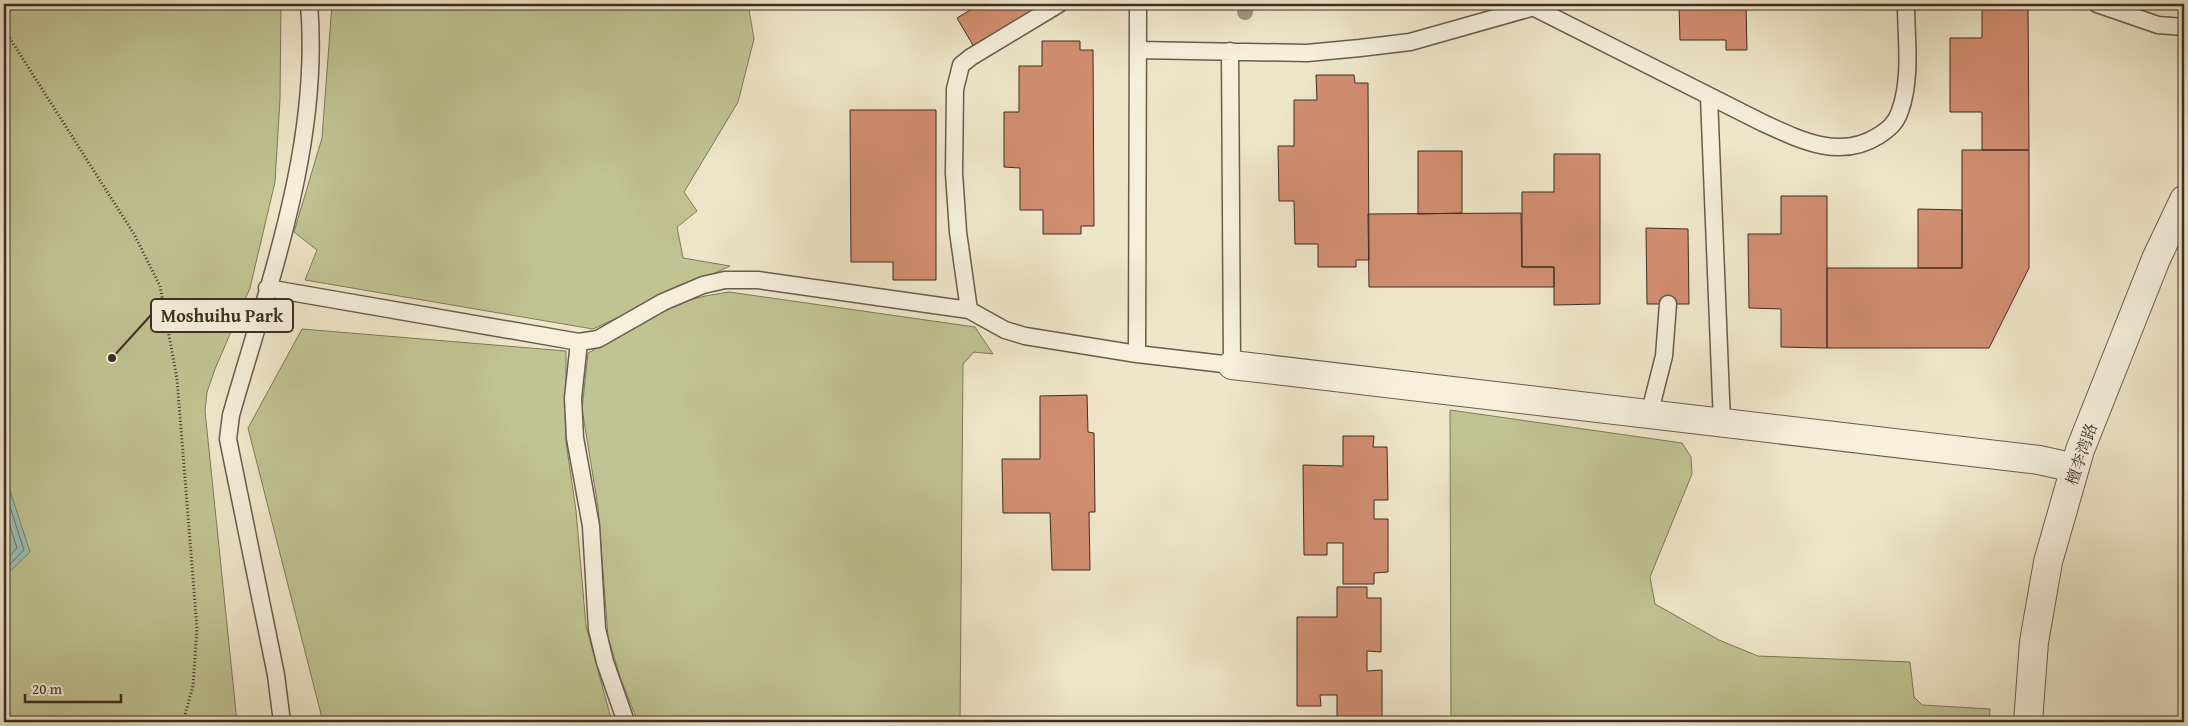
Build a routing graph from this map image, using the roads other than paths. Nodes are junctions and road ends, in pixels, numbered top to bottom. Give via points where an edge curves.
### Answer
1 (309, 4) edge
2 (1059, 4) edge
3 (1138, 4) edge
4 (1906, 4) edge
5 (2097, 4) edge
6 (1531, 6) edge
7 (2184, 27) edge
8 (1138, 50) junction
9 (1230, 51) junction
10 (1710, 96) junction
11 (2184, 200) edge
12 (268, 288) junction
13 (1668, 304) dead end
14 (970, 310) junction
15 (579, 342) junction
16 (1137, 354) junction
17 (1232, 365) junction
18 (1649, 415) junction
19 (1722, 423) junction
20 (2075, 468) junction
21 (282, 722) edge
22 (626, 722) edge
23 (2028, 722) edge

1 - 12 lane via 308,106 300,155
2 - 14 lane via 971,57 958,74 954,89 954,173 958,232
3 - 8 lane
4 - 10 lane via 1907,69 1900,112 1891,128 1861,144 1843,148 1793,138
5 - 7 lane via 2158,25
6 - 9 lane via 1410,42 1307,52
6 - 10 lane
8 - 9 lane
8 - 16 lane
9 - 17 lane
10 - 19 lane
11 - 20 street, 檀李湾路 via 2156,260
12 - 15 lane
12 - 21 lane via 231,415 228,439 276,675
13 - 18 lane via 1664,356
14 - 15 lane via 758,280 725,280 703,285 663,302 598,339
14 - 16 lane via 1004,330 1025,336
15 - 22 lane via 573,398 575,438 591,526 597,629
16 - 17 lane
17 - 18 street
18 - 19 street
19 - 20 street via 2039,460
20 - 23 street, 檀李湾路 via 2048,562 2034,642

